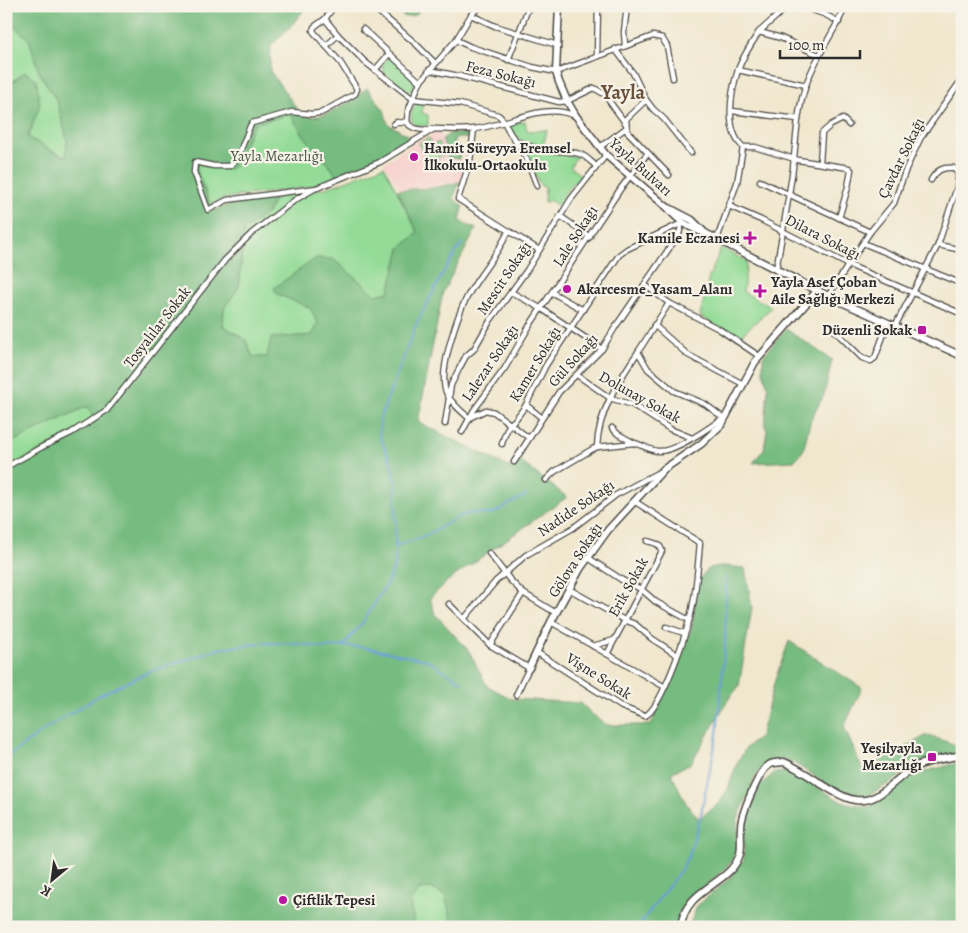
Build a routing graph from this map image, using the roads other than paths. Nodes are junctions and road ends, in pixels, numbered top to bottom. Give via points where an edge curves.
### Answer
1 (334, 6) edge
2 (372, 6) edge
3 (480, 6) edge
4 (529, 6) edge
5 (559, 6) edge
6 (598, 6) edge
7 (627, 6) edge
8 (788, 6) edge
9 (800, 6) edge
10 (846, 6) edge
11 (472, 15) junction
12 (325, 19) junction
13 (839, 22) junction
14 (363, 30) dead end
15 (758, 32) junction
16 (518, 33) junction
17 (338, 35) junction
18 (456, 40) junction
19 (557, 45) junction
20 (625, 45) junction
21 (326, 46) junction
22 (615, 49) junction
23 (389, 54) junction
24 (819, 55) junction
25 (597, 56) junction
26 (508, 60) junction
27 (435, 63) junction
28 (375, 70) junction
29 (429, 70) junction
30 (738, 70) junction
31 (556, 72) junction
32 (673, 78) dead end
33 (962, 79) edge
34 (420, 82) junction
35 (806, 85) junction
36 (413, 99) junction
37 (646, 100) junction
38 (567, 101) junction
39 (732, 111) junction
40 (576, 116) junction
41 (798, 119) junction
42 (407, 121) junction
43 (504, 122) junction
44 (394, 124) dead end
45 (626, 126) junction
46 (849, 126) dead end
47 (474, 129) junction
48 (434, 130) junction
49 (512, 136) junction
50 (600, 147) junction
51 (743, 147) junction
52 (691, 153) dead end
53 (647, 154) junction
54 (606, 155) junction
55 (794, 158) junction
56 (820, 162) junction
57 (596, 166) junction
58 (630, 175) junction
59 (669, 175) dead end
60 (931, 180) dead end
61 (760, 181) dead end
62 (537, 186) dead end
63 (317, 188) junction
64 (789, 195) junction
65 (729, 206) junction
66 (668, 208) junction
67 (560, 216) junction
68 (839, 218) junction
69 (682, 223) junction
70 (784, 231) junction
71 (508, 232) junction
72 (870, 232) junction
73 (705, 233) junction
74 (590, 237) junction
75 (716, 239) junction
76 (863, 243) junction
77 (938, 245) junction
78 (539, 250) junction
79 (962, 250) edge
80 (848, 265) junction
81 (926, 269) junction
82 (776, 270) junction
83 (962, 284) edge
84 (645, 285) junction
85 (817, 291) junction
86 (511, 292) junction
87 (553, 293) junction
88 (912, 293) junction
89 (828, 296) junction
90 (669, 303) junction
91 (542, 310) junction
92 (583, 310) junction
93 (962, 314) edge
94 (888, 323) junction
95 (654, 325) junction
96 (829, 325) dead end
97 (895, 326) junction
98 (571, 328) junction
99 (962, 344) edge
100 (602, 349) junction
101 (638, 352) junction
102 (960, 355) edge
103 (759, 356) junction
104 (577, 375) junction
105 (743, 384) junction
106 (450, 397) junction
107 (610, 398) junction
108 (526, 405) junction
109 (469, 418) junction
110 (542, 418) junction
111 (724, 418) junction
112 (445, 424) dead end
113 (509, 425) junction
114 (612, 428) dead end
115 (462, 432) dead end
116 (529, 438) junction
117 (692, 438) junction
118 (634, 443) junction
119 (502, 444) dead end
120 (597, 447) junction
121 (514, 462) dead end
122 (6, 467) edge
123 (664, 469) junction
124 (546, 480) dead end
125 (634, 501) junction
126 (647, 540) dead end
127 (489, 553) dead end
128 (587, 558) junction
129 (504, 573) junction
130 (569, 589) junction
131 (642, 589) junction
132 (523, 593) junction
133 (450, 604) dead end
134 (556, 613) junction
135 (464, 619) junction
136 (624, 620) junction
137 (689, 620) junction
138 (551, 622) junction
139 (666, 627) dead end
140 (684, 633) junction
141 (614, 640) junction
142 (490, 645) junction
143 (593, 646) junction
144 (536, 652) junction
145 (607, 654) junction
146 (677, 655) junction
147 (529, 668) junction
148 (665, 687) junction
149 (516, 695) dead end
150 (962, 755) edge
151 (682, 927) edge

1 - 12 street
2 - 27 street
3 - 11 street
4 - 16 street
5 - 19 main road, Yayla Bulvarı
6 - 25 street
7 - 20 street
8 - 15 street
9 - 13 street
10 - 13 street
11 - 16 street
11 - 18 street
12 - 17 street
12 - 21 street via 313,31
13 - 24 street
14 - 23 street
15 - 24 street via 781,38
15 - 30 street
16 - 19 street
16 - 26 street
17 - 21 street
17 - 28 street
18 - 26 street
18 - 27 street
19 - 31 main road, Yayla Bulvarı
20 - 22 street
20 - 32 street via 653,36 662,38 667,46
21 - 63 street via 357,89 355,94 321,113 292,112 252,123 238,157 230,166 195,162 194,172 208,210 227,200
22 - 25 street
22 - 37 street via 633,73
23 - 28 street
23 - 34 street
24 - 35 street
25 - 31 street
26 - 31 street
27 - 29 street
28 - 36 street
29 - 34 street
29 - 38 street, Feza Sokağı via 559,102
30 - 35 street
30 - 39 street
31 - 38 main road, Yayla Bulvarı
33 - 72 street, Çavdar Sokağı via 920,140 894,203
34 - 36 street
35 - 41 street
36 - 42 street
36 - 43 street via 460,104 498,115
37 - 45 street via 626,119
37 - 52 street
38 - 40 main road, Yayla Bulvarı
38 - 45 street via 594,88 604,94
39 - 41 street
39 - 51 street via 732,128
40 - 43 street via 548,112
40 - 50 main road, Yayla Bulvarı
41 - 55 street
42 - 44 street
42 - 48 street via 413,128
43 - 47 street
43 - 49 street
45 - 50 street
45 - 53 street
46 - 56 street via 843,119 823,131
47 - 48 street
47 - 71 street via 470,161 458,199
48 - 63 street via 380,162
49 - 57 street via 528,146 580,154
49 - 62 street via 527,160
50 - 54 main road, Yayla Bulvarı
51 - 55 street via 755,147
51 - 65 street
53 - 58 street, Lale Sokağı
53 - 59 street
54 - 57 street, Mescit Sokağı
54 - 58 main road, Yayla Bulvarı
55 - 56 street
55 - 64 street
56 - 68 street via 851,170
57 - 67 street, Mescit Sokağı
58 - 66 main road, Yayla Bulvarı
58 - 74 street, Lale Sokağı
60 - 77 street via 942,168 954,168 958,174
61 - 64 street
63 - 122 street, Tosyalılar Sokak via 252,233 225,260 107,410
64 - 68 street
64 - 70 street
65 - 70 street, Dilara Sokağı
65 - 75 street
66 - 69 main road, Yayla Bulvarı
66 - 73 main road, Yayla Bulvarı via 692,220
67 - 74 street
67 - 78 street, Mescit Sokağı
68 - 72 street
69 - 73 main road, Yayla Bulvarı
69 - 84 street, Gül Sokağı via 679,234
69 - 92 street, Kamer Sokağı via 627,248 619,255
70 - 80 street, Dilara Sokağı
70 - 82 street
71 - 78 street
71 - 106 street via 461,311 445,362 443,379
72 - 76 street, Çavdar Sokağı
73 - 75 main road, Yayla Bulvarı
74 - 87 street, Lale Sokağı
75 - 82 main road, Yayla Bulvarı
76 - 80 street, Çavdar Sokağı
76 - 81 street
77 - 79 street
77 - 81 street
78 - 86 street, Mescit Sokağı
80 - 88 street, Dilara Sokağı
80 - 89 street, Çavdar Sokağı
81 - 83 street
81 - 88 street
82 - 85 main road, Yayla Bulvarı
84 - 90 street
84 - 100 street, Gül Sokağı
85 - 89 main road, Yayla Bulvarı
85 - 103 main road, Gölova Sokağı
86 - 91 street
86 - 106 street, Mescit Sokağı via 474,349 466,356 451,385
87 - 91 street, Lale Sokağı
87 - 92 street
88 - 93 street, Dilara Sokağı
88 - 97 street
89 - 94 main road, Yayla Bulvarı
90 - 95 street
90 - 103 street via 719,329
91 - 98 street
91 - 109 street, Lalezar Sokağı
92 - 98 street, Kamer Sokağı
94 - 96 street via 871,361 862,358
94 - 97 main road, Yayla Bulvarı
95 - 101 street
95 - 105 street via 688,355
97 - 102 main road, Yayla Bulvarı
98 - 100 street
98 - 108 street, Kamer Sokağı via 546,365
99 - 102 street
100 - 104 street, Gül Sokağı
101 - 107 street
101 - 111 street via 648,369 674,391 705,404
103 - 105 main road, Gölova Sokağı
104 - 107 street, Dolunay Sokak
104 - 110 street, Gül Sokağı via 559,392
105 - 111 main road, Gölova Sokağı
106 - 109 street
106 - 112 street, Mescit Sokağı
107 - 117 street, Dolunay Sokak via 632,404 670,429
107 - 120 street via 597,435
108 - 110 street
108 - 113 street, Kamer Sokağı
109 - 113 street via 486,410 499,415
109 - 115 street, Lalezar Sokağı
110 - 116 street, Gül Sokağı
111 - 117 street
111 - 123 main road, Gölova Sokağı via 701,444
113 - 116 street
113 - 119 street, Kamer Sokağı
114 - 118 street
116 - 121 street, Gül Sokağı
117 - 118 street via 660,451
118 - 120 street
120 - 124 street
123 - 125 main road, Gölova Sokağı
123 - 129 street, Nadide Sokağı via 616,495 573,528 526,555
125 - 128 main road, Gölova Sokağı
125 - 137 street via 700,543 694,603
126 - 131 street, Erik Sokak via 658,544 662,551
127 - 129 street
128 - 130 main road, Gölova Sokağı
128 - 131 street
129 - 132 street
129 - 135 street, Nadide Sokağı
130 - 134 main road, Gölova Sokağı
130 - 136 street
131 - 136 street, Erik Sokak
131 - 137 street via 656,602
132 - 134 street
132 - 142 street
133 - 135 street
134 - 138 main road, Gölova Sokağı
135 - 142 street
136 - 141 street, Erik Sokak
136 - 146 street via 635,624
137 - 140 street
138 - 143 street
138 - 144 main road, Gölova Sokağı
139 - 140 street
140 - 146 street
141 - 143 street
141 - 145 street, Erik Sokak
142 - 147 street
143 - 145 street
144 - 147 main road, Gölova Sokağı
144 - 148 street, Vişne Sokak via 622,707 645,716
145 - 148 street
146 - 148 street
147 - 149 street, Gölova Sokağı
150 - 151 main road via 918,765 879,795 855,800 784,762 767,766 742,817 740,855 730,871 690,902 684,912

